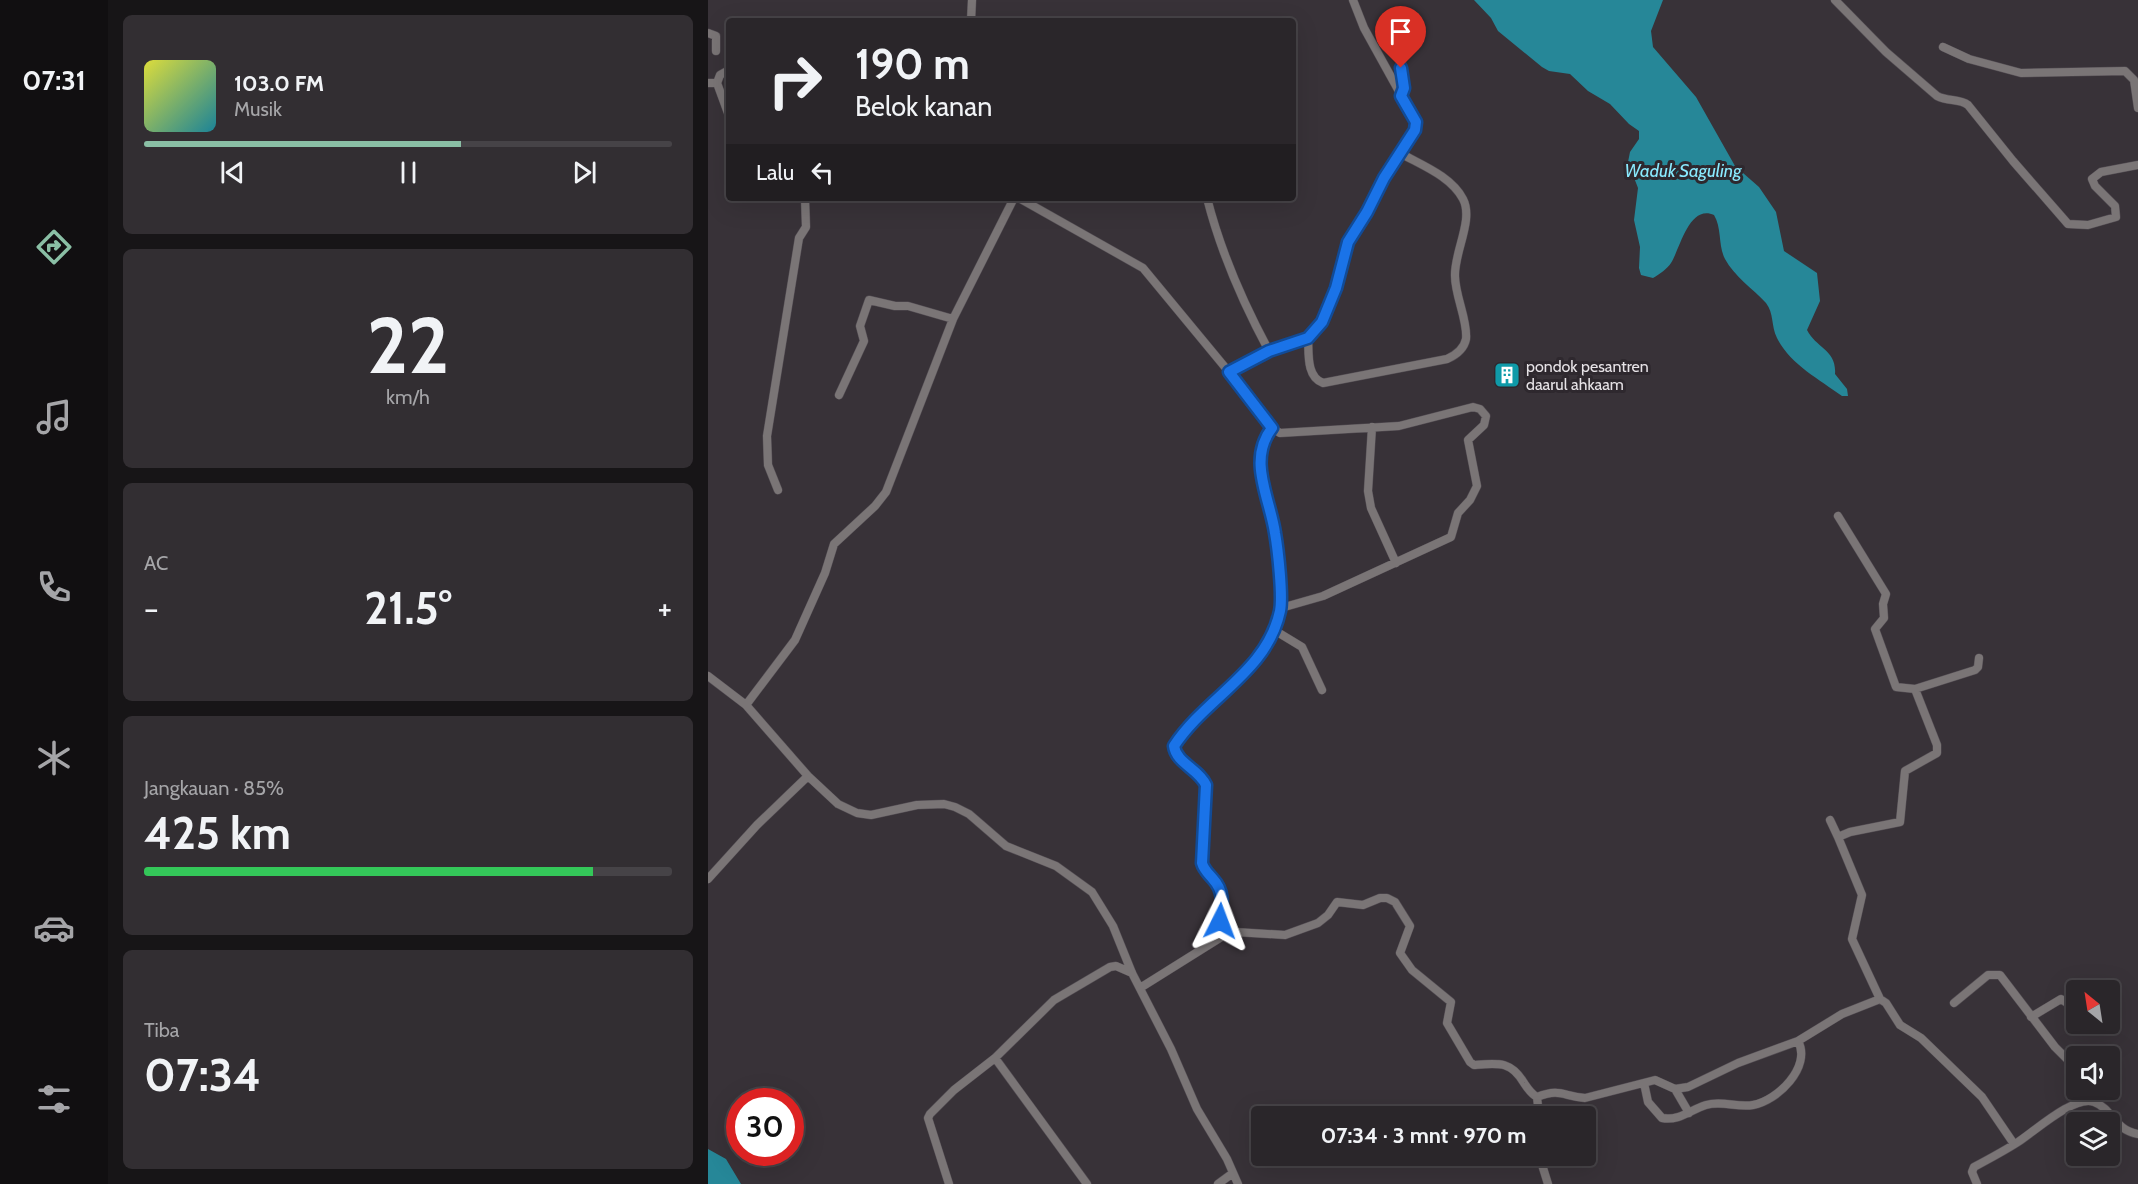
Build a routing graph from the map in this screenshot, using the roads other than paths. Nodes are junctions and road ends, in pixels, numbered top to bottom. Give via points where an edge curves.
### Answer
1 (972, 0) edge
2 (1353, 0) edge
3 (1835, 0) edge
4 (971, 18) edge
5 (1421, 28) dead end
6 (708, 33) edge
7 (1943, 47) dead end
8 (716, 51) dead end
9 (726, 72) edge
10 (712, 83) edge
11 (1401, 96) junction
12 (2138, 108) edge
13 (726, 109) edge
14 (1400, 153) junction
15 (2138, 165) edge
16 (804, 201) edge
17 (1012, 201) edge
18 (1024, 201) edge
19 (1208, 201) edge
20 (953, 319) junction
21 (1308, 338) junction
22 (1269, 351) junction
23 (1229, 372) junction
24 (839, 395) dead end
25 (1372, 427) junction
26 (1272, 428) junction
27 (778, 490) dead end
28 (1838, 516) dead end
29 (1396, 563) junction
30 (1281, 608) junction
31 (1274, 630) junction
32 (1979, 658) dead end
33 (708, 676) edge
34 (1915, 689) junction
35 (1322, 690) dead end
36 (746, 705) junction
37 (808, 776) junction
38 (1830, 820) dead end
39 (1838, 837) junction
40 (708, 879) edge
41 (1217, 939) junction
42 (1132, 973) junction
43 (1140, 988) junction
44 (1880, 999) junction
45 (2066, 1002) edge
46 (1954, 1003) dead end
47 (2031, 1017) junction
48 (1798, 1041) junction
49 (995, 1058) junction
50 (2066, 1058) edge
51 (1644, 1083) junction
52 (1676, 1089) junction
53 (1538, 1097) junction
54 (2095, 1102) joint
55 (1538, 1106) edge
56 (1689, 1113) junction
57 (2138, 1134) edge
58 (2014, 1144) junction
59 (1542, 1166) edge
60 (1233, 1173) junction
61 (949, 1184) edge
62 (1087, 1184) edge
63 (1218, 1184) edge
64 (1238, 1184) edge
65 (1548, 1184) edge
66 (1977, 1184) edge

1 - 4 street
2 - 11 street
3 - 15 street via 1937,96 1968,105 2068,224 2088,225 2116,217 2115,206 2092,179 2101,172
5 - 11 street via 1401,19 1397,22 1404,82
6 - 8 street via 717,36
7 - 12 street via 1969,59 2021,73 2125,71 2136,84
9 - 10 street
10 - 13 street
11 - 14 street via 1416,126
14 - 21 street via 1348,242 1322,322
14 - 21 street via 1440,176 1464,201 1466,213 1455,276 1466,331 1464,344 1447,358 1323,383 1311,371
16 - 27 street via 806,227 798,238 767,436 768,465
17 - 20 street
18 - 23 street via 1143,268
19 - 22 street via 1234,283
20 - 24 street via 869,300 860,326 864,341
20 - 36 street via 886,492 834,544 795,640
21 - 22 street
22 - 23 street
23 - 26 street
25 - 26 street via 1285,434
25 - 29 street via 1368,491 1371,508
25 - 29 street via 1418,423 1473,407 1486,416 1484,425 1468,441 1476,489 1458,513 1453,534 1448,540
26 - 30 street via 1261,449 1261,472 1276,534
28 - 34 street via 1886,594 1884,618 1875,629 1894,684
29 - 30 street via 1323,596
30 - 31 street
31 - 35 street via 1302,647
31 - 41 street via 1252,666 1174,746 1177,756 1206,785 1201,856 1204,869 1222,896
32 - 34 street via 1976,670
33 - 36 street
34 - 39 street via 1937,753 1905,771 1900,822
36 - 37 street
37 - 40 street
37 - 42 street via 832,799 862,815 917,805 955,807 1006,846 1069,874 1092,892 1104,910
38 - 39 street
39 - 44 street via 1862,894 1852,939
41 - 43 street
41 - 53 street via 1235,932 1285,935 1318,923 1337,902 1363,905 1387,898 1395,902 1410,926 1400,952 1412,970 1450,1002 1447,1023 1470,1063 1512,1067
42 - 43 street
42 - 49 street via 1116,966 1079,984 1040,1013
43 - 60 street via 1197,1109
44 - 48 street via 1842,1014
44 - 58 street via 1900,1025 1926,1042 1982,1097
45 - 47 street via 2061,999
46 - 47 street via 1988,975 1996,973
47 - 50 street
48 - 52 street
48 - 56 street via 1803,1056 1800,1064 1784,1087 1769,1099 1752,1106 1706,1105
49 - 61 street via 954,1090 928,1118
49 - 62 street
51 - 52 street via 1658,1080
51 - 53 street via 1585,1098 1560,1091
51 - 56 street via 1648,1102 1662,1118
52 - 56 street
53 - 55 street
54 - 57 street via 2122,1129
54 - 58 street via 2076,1104
58 - 66 street via 1974,1167
59 - 65 street
60 - 63 street
60 - 64 street

